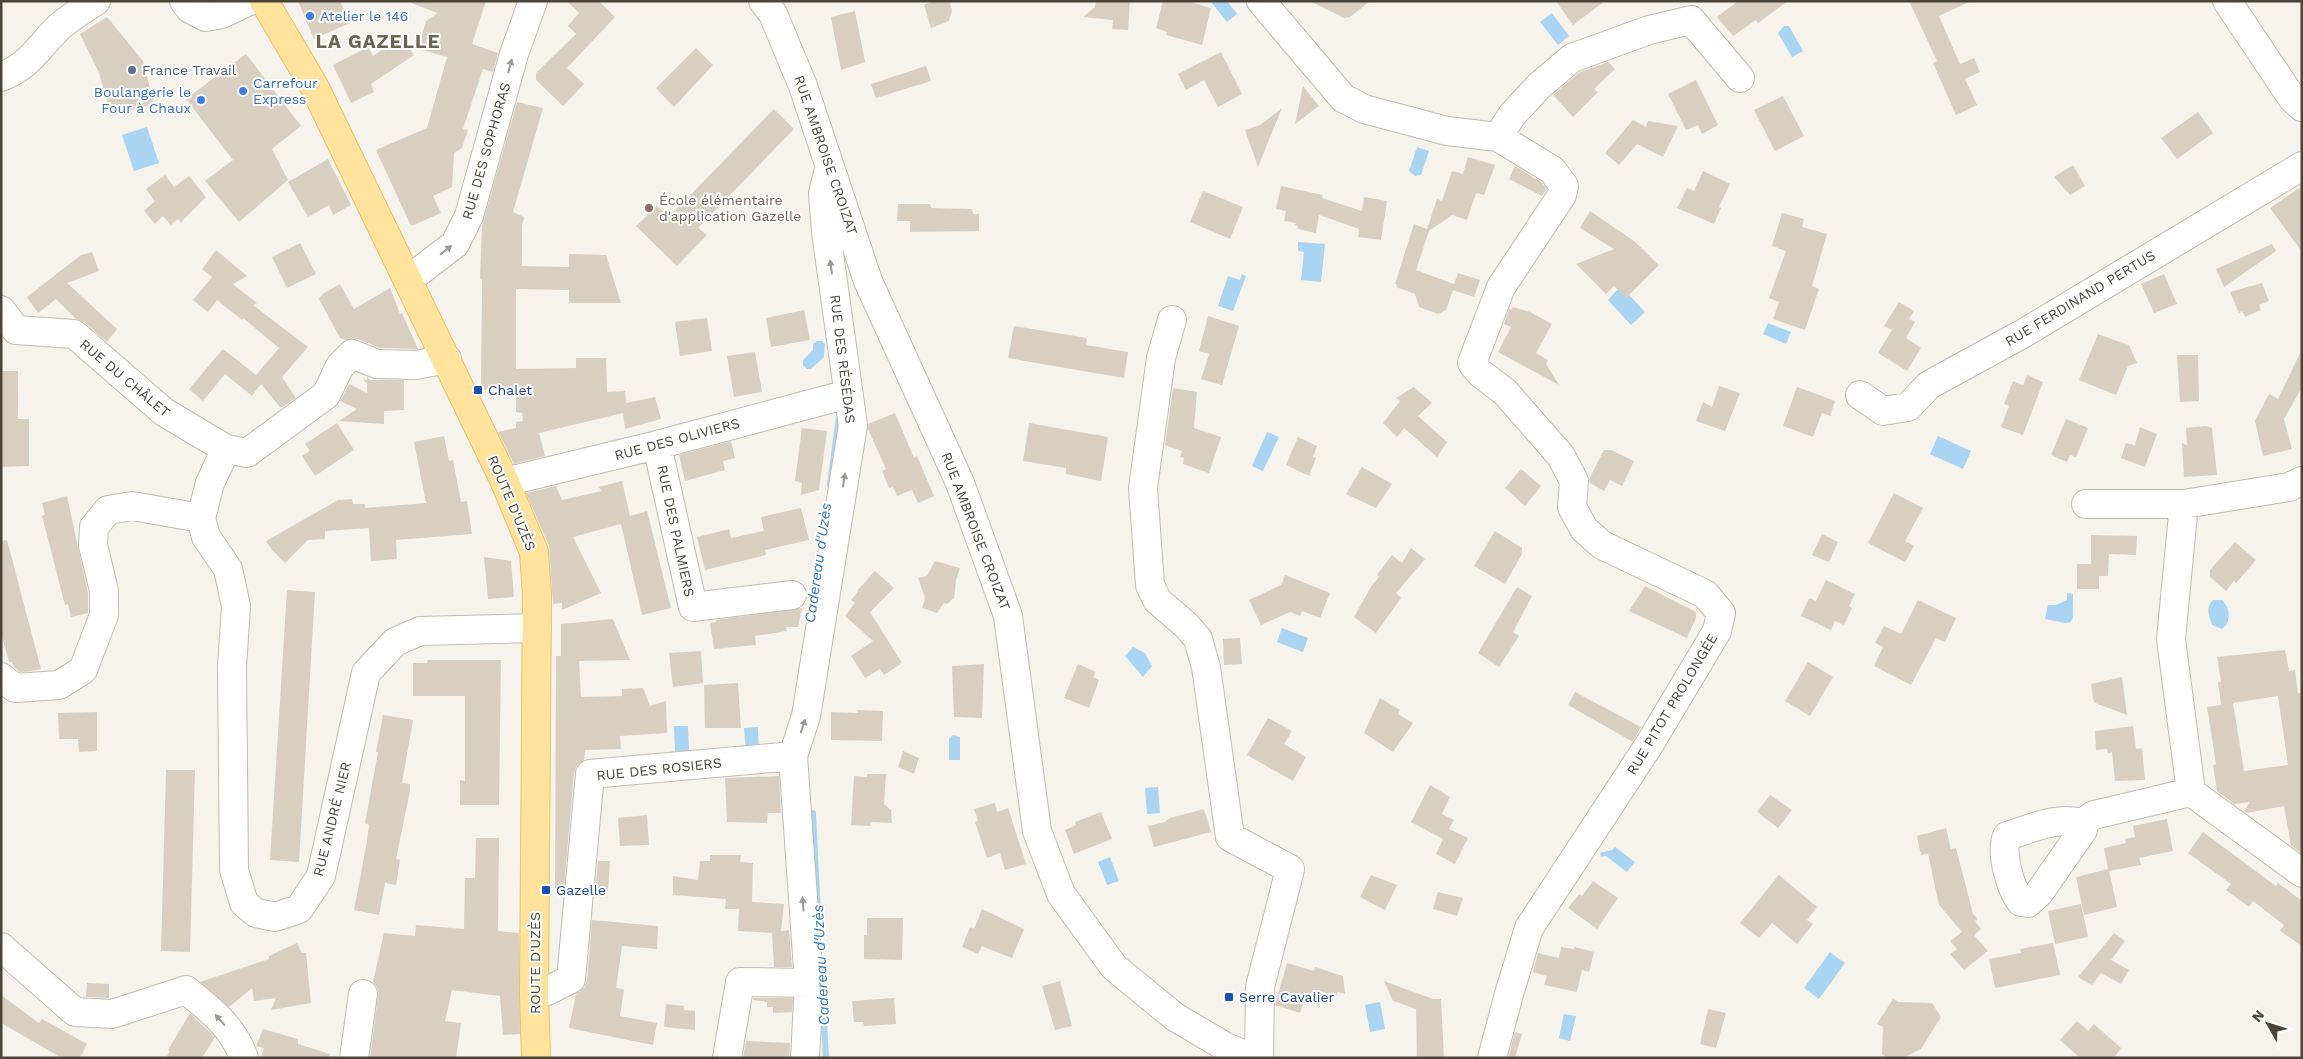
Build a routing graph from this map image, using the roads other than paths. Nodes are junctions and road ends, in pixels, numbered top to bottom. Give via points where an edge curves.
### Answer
1 (96, 1) edge
2 (184, 1) edge
3 (249, 1) edge
4 (264, 1) edge
5 (533, 1) edge
6 (762, 1) edge
7 (1261, 1) edge
8 (2226, 1) edge
9 (1, 77) edge
10 (1740, 78) dead end
11 (2302, 106) edge
12 (1498, 137) junction
13 (830, 164) junction
14 (2302, 166) edge
15 (408, 280) junction
16 (1, 310) edge
17 (1172, 320) dead end
18 (447, 359) junction
19 (848, 394) junction
20 (1860, 395) dead end
21 (657, 445) junction
22 (226, 449) junction
23 (2302, 480) edge
24 (505, 482) junction
25 (2086, 504) dead end
26 (2184, 504) junction
27 (201, 518) junction
28 (792, 594) dead end
29 (536, 628) junction
30 (1, 677) edge
31 (793, 756) junction
32 (2191, 792) junction
33 (2082, 823) dead end
34 (2302, 873) edge
35 (1, 947) edge
36 (809, 983) junction
37 (534, 993) junction
38 (364, 994) dead end
39 (244, 1058) edge
40 (354, 1058) edge
41 (536, 1058) edge
42 (727, 1058) edge
43 (805, 1058) edge
44 (1252, 1058) edge
45 (1259, 1058) edge
46 (1492, 1058) edge

1 - 9 street via 62,25 18,70
2 - 3 street via 190,9 206,18
4 - 15 main road, ROUTE D'UZÈS via 314,86
15 -> 5 street, RUE DES SOPHORAS via 455,244 469,216 514,54
6 - 13 street, RUE AMBROISE CROIZAT via 773,14
7 - 12 street, RUE PITOT PROLONGÉE via 1343,98 1364,109 1447,131
8 - 11 street via 2292,98
10 - 12 street via 1691,20 1648,30 1572,58 1539,86 1512,115
12 - 46 street, RUE PITOT PROLONGÉE via 1552,170 1564,186 1562,195 1500,287 1472,363 1505,392 1561,456 1574,481 1572,508 1584,529 1602,545 1705,594 1721,613 1717,631 1649,745 1529,928
19 -> 13 street, RUE DES RÉSÉDAS via 826,232 823,193
13 - 44 street, RUE AMBROISE CROIZAT via 868,280 960,483 1008,616 1037,831 1061,894 1114,968 1175,1017 1226,1047
14 - 20 street, RUE FERDINAND PERTUS via 2024,333 1930,385 1908,407 1883,411
15 - 18 main road, ROUTE D'UZÈS
16 - 22 street, RUE DU CHÂLET via 16,330 74,334 164,412
17 - 45 street via 1161,358 1143,488 1150,585 1157,600 1198,640 1206,668 1230,837 1290,869 1260,987
18 - 22 street, RUE DU CHÂLET via 416,365 377,364 352,354 340,366 326,395 247,453
18 - 24 main road, ROUTE D'UZÈS
19 - 21 street, RUE DES OLIVIERS
31 -> 19 street, RUE DES RÉSÉDAS via 806,716 853,425
21 - 24 street, RUE DES OLIVIERS
21 - 28 street, RUE DES PALMIERS via 693,607
22 - 27 street via 210,483
23 - 26 street via 2289,487
24 - 29 main road, ROUTE D'UZÈS via 534,552
25 - 26 street
26 - 32 street via 2171,639
27 - 29 street, RUE ANDRÉ NIER via 206,537 228,569 236,606 232,667 234,870 244,903 256,913 275,917 299,909 321,876 366,673 395,642 420,631
27 - 30 street via 132,506 108,510 94,527 93,545 104,591 104,615 83,670 59,685 15,688
29 - 37 main road, ROUTE D'UZÈS
36 -> 31 street, RUE DES RÉSÉDAS
31 - 37 street, RUE DES ROSIERS via 590,774 571,979 547,991
32 - 33 street via 2094,815
32 - 34 street
39 -> 35 street via 238,1041 215,1013 186,990 112,1014 75,1012
36 - 42 street via 740,982
36 - 43 street, RUE DES RÉSÉDAS
37 - 41 main road, ROUTE D'UZÈS
38 - 40 street

